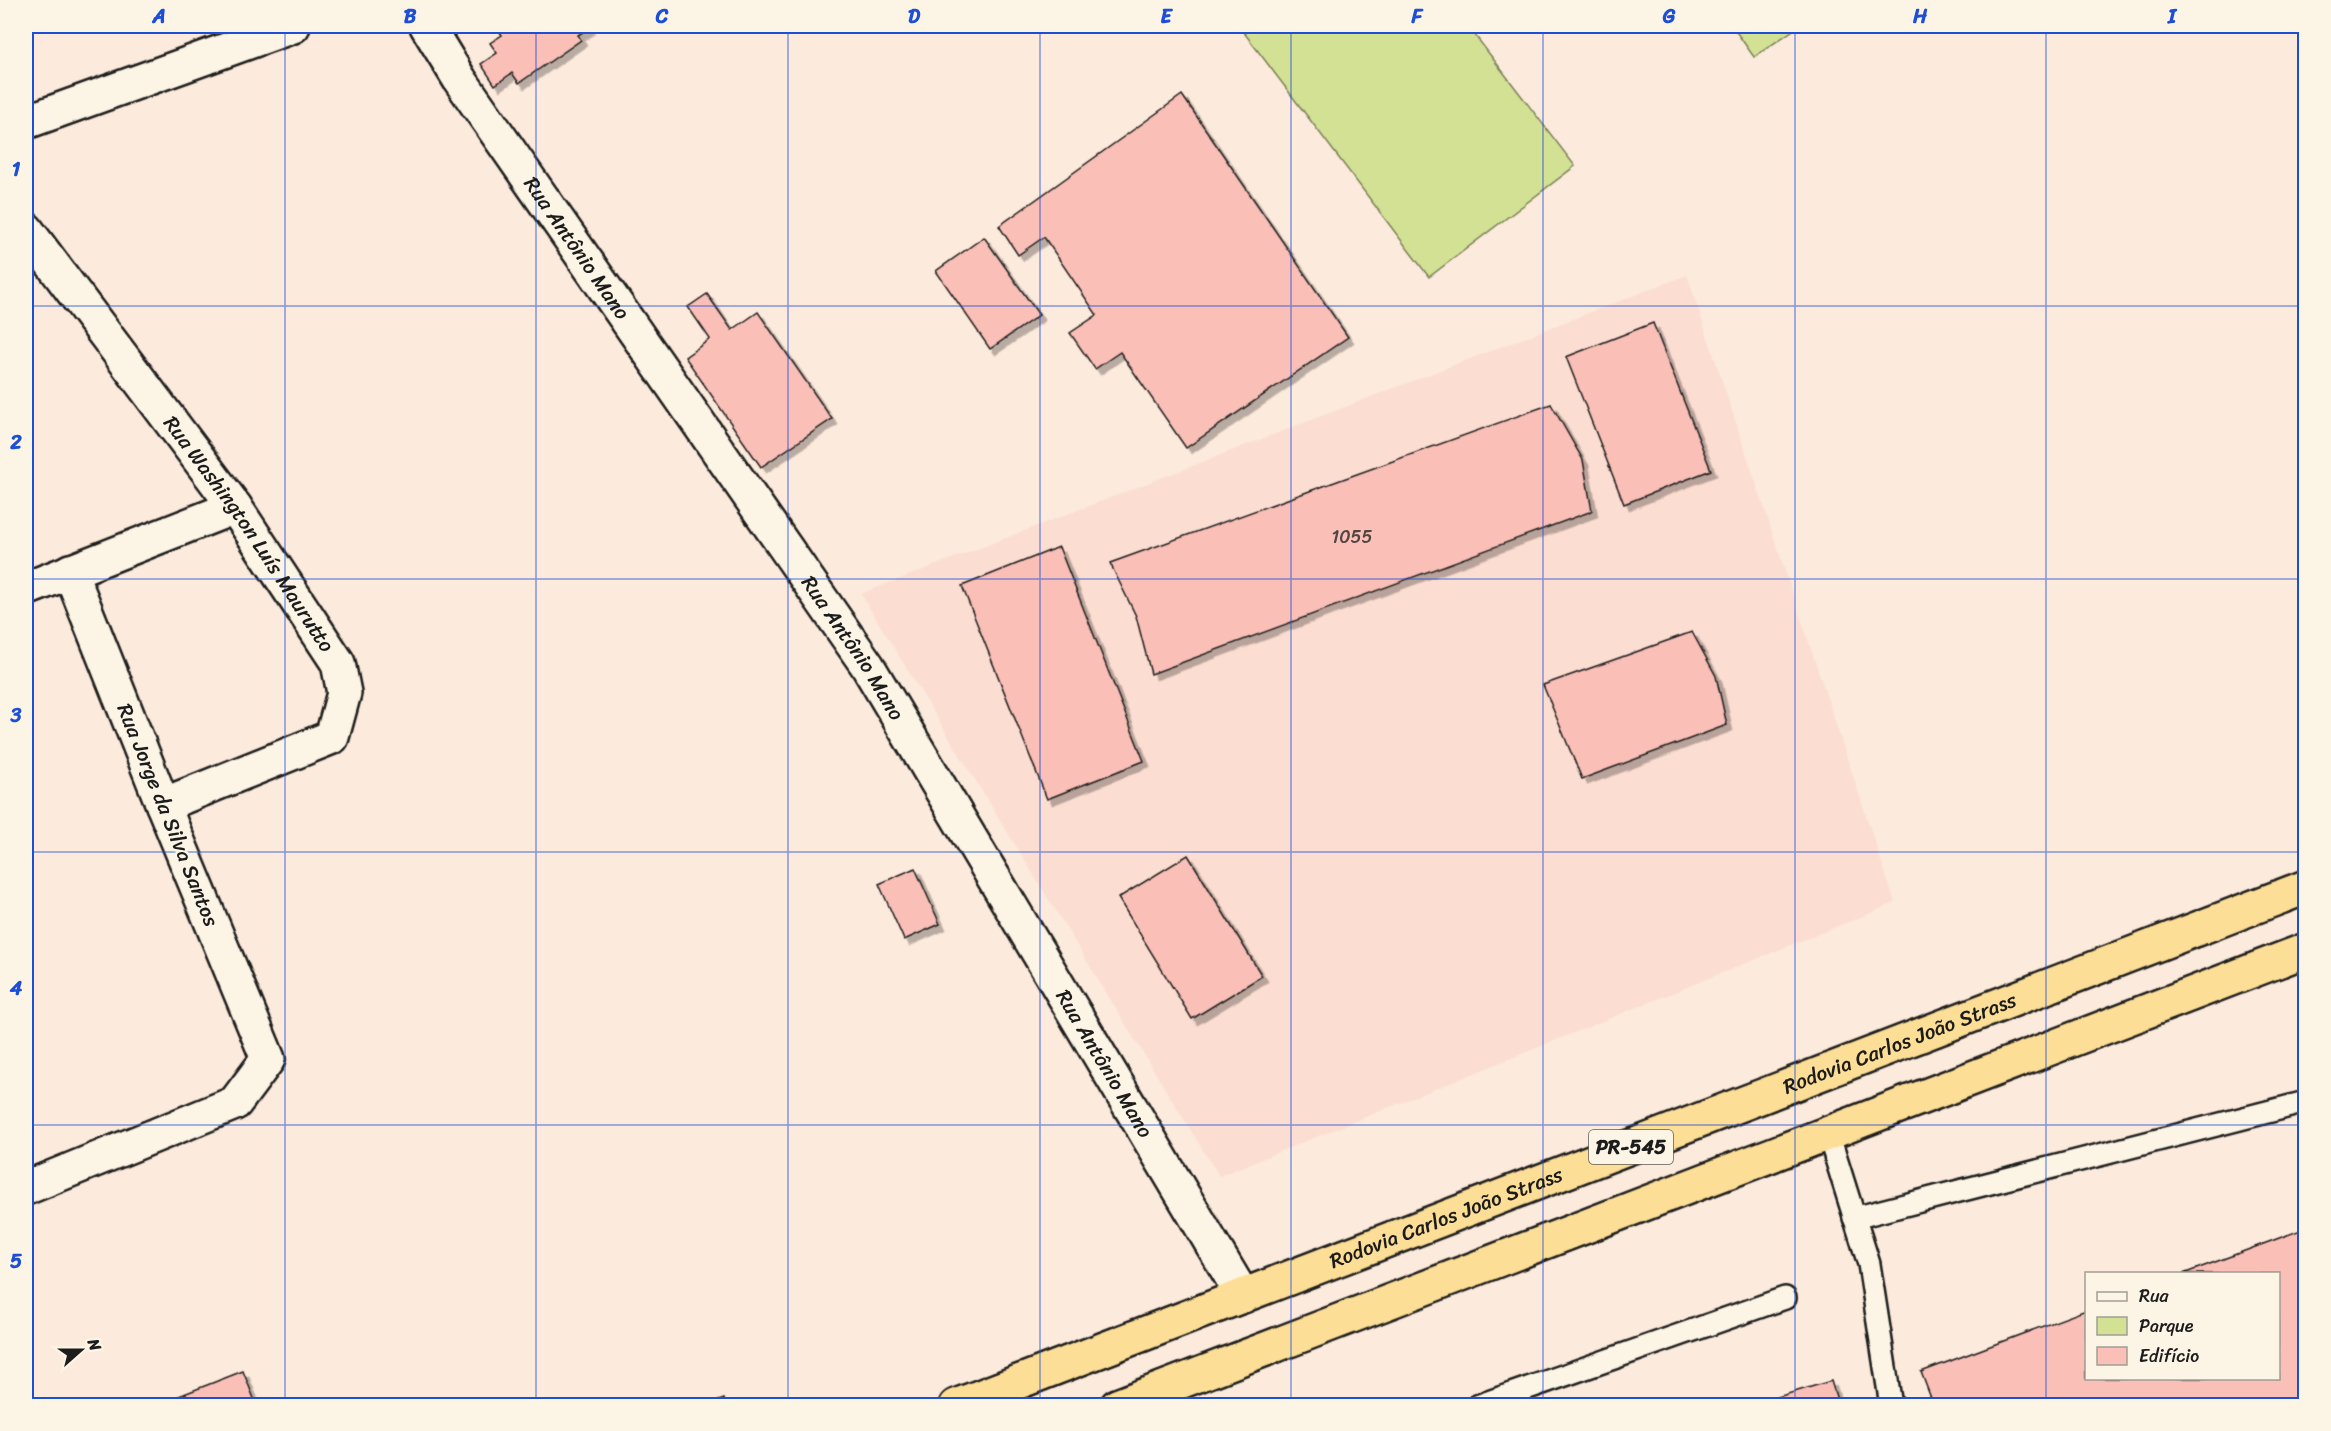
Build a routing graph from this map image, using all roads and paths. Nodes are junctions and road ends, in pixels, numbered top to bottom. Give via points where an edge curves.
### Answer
1 (293, 26) edge
2 (427, 26) edge
3 (26, 122) edge
4 (26, 229) edge
5 (235, 507) junction
6 (70, 571) junction
7 (26, 589) edge
8 (163, 805) junction
9 (2306, 887) edge
10 (2306, 951) edge
11 (2306, 1102) edge
12 (1828, 1133) junction
13 (26, 1188) edge
14 (1854, 1218) junction
15 (1243, 1296) junction
16 (1785, 1298) dead end
17 (1152, 1399) edge
18 (956, 1406) edge
19 (1117, 1406) edge
20 (1477, 1406) edge
21 (1891, 1406) edge

1 - 3 street
2 - 15 street, Rua Antônio Mano via 460,80 867,665
4 - 5 street, Rua Washington Luís Maurutto
5 - 6 street
5 - 8 street, Rua Washington Luís Maurutto via 338,663 344,693 332,737
6 - 7 street
6 - 8 street, Rua Jorge da Silva Santos
8 - 13 street, Rua Jorge da Silva Santos via 268,1059 235,1103
9 - 15 highway, Rodovia Carlos João Strass / PR-545
10 - 12 highway, PR-545
11 - 14 lane
12 - 14 lane
12 - 17 highway, PR-545
14 - 21 lane via 1869,1264
15 - 18 highway, Rodovia Carlos João Strass / PR-545
16 - 20 lane
17 - 19 highway, PR-545

